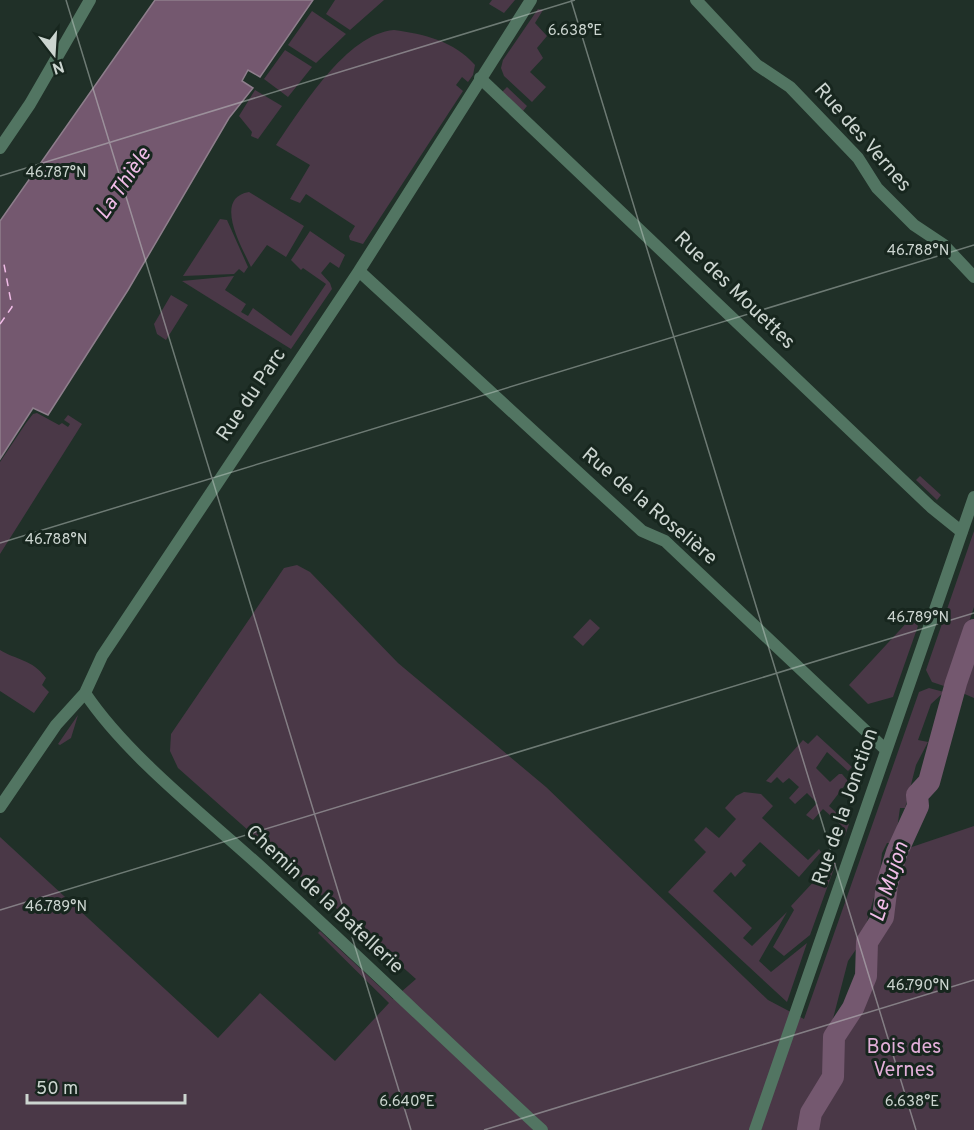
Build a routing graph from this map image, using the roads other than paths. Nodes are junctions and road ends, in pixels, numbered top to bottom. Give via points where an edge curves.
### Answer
1 (90, 0) edge
2 (531, 0) edge
3 (696, 0) edge
4 (480, 78) junction
5 (0, 148) edge
6 (359, 271) junction
7 (974, 277) edge
8 (974, 497) edge
9 (962, 532) junction
10 (85, 693) junction
11 (886, 750) junction
12 (0, 807) edge
13 (542, 1130) edge
14 (755, 1130) edge

1 - 5 street
2 - 4 street, Rue du Parc
3 - 7 street, Rue des Vernes via 757,65 790,87 858,158 877,188 914,225 944,245
4 - 6 street, Rue du Parc
4 - 9 street, Rue des Mouettes via 931,507
6 - 10 street, Rue du Parc via 102,656
6 - 11 street, Rue de la Roselière via 645,534 665,541
8 - 9 street, Rue de la Jonction
9 - 11 street, Rue de la Jonction
10 - 12 street, Rue du Parc via 56,725
10 - 13 street, Chemin de la Batellerie via 99,714 143,759
11 - 14 street, Rue de la Jonction

